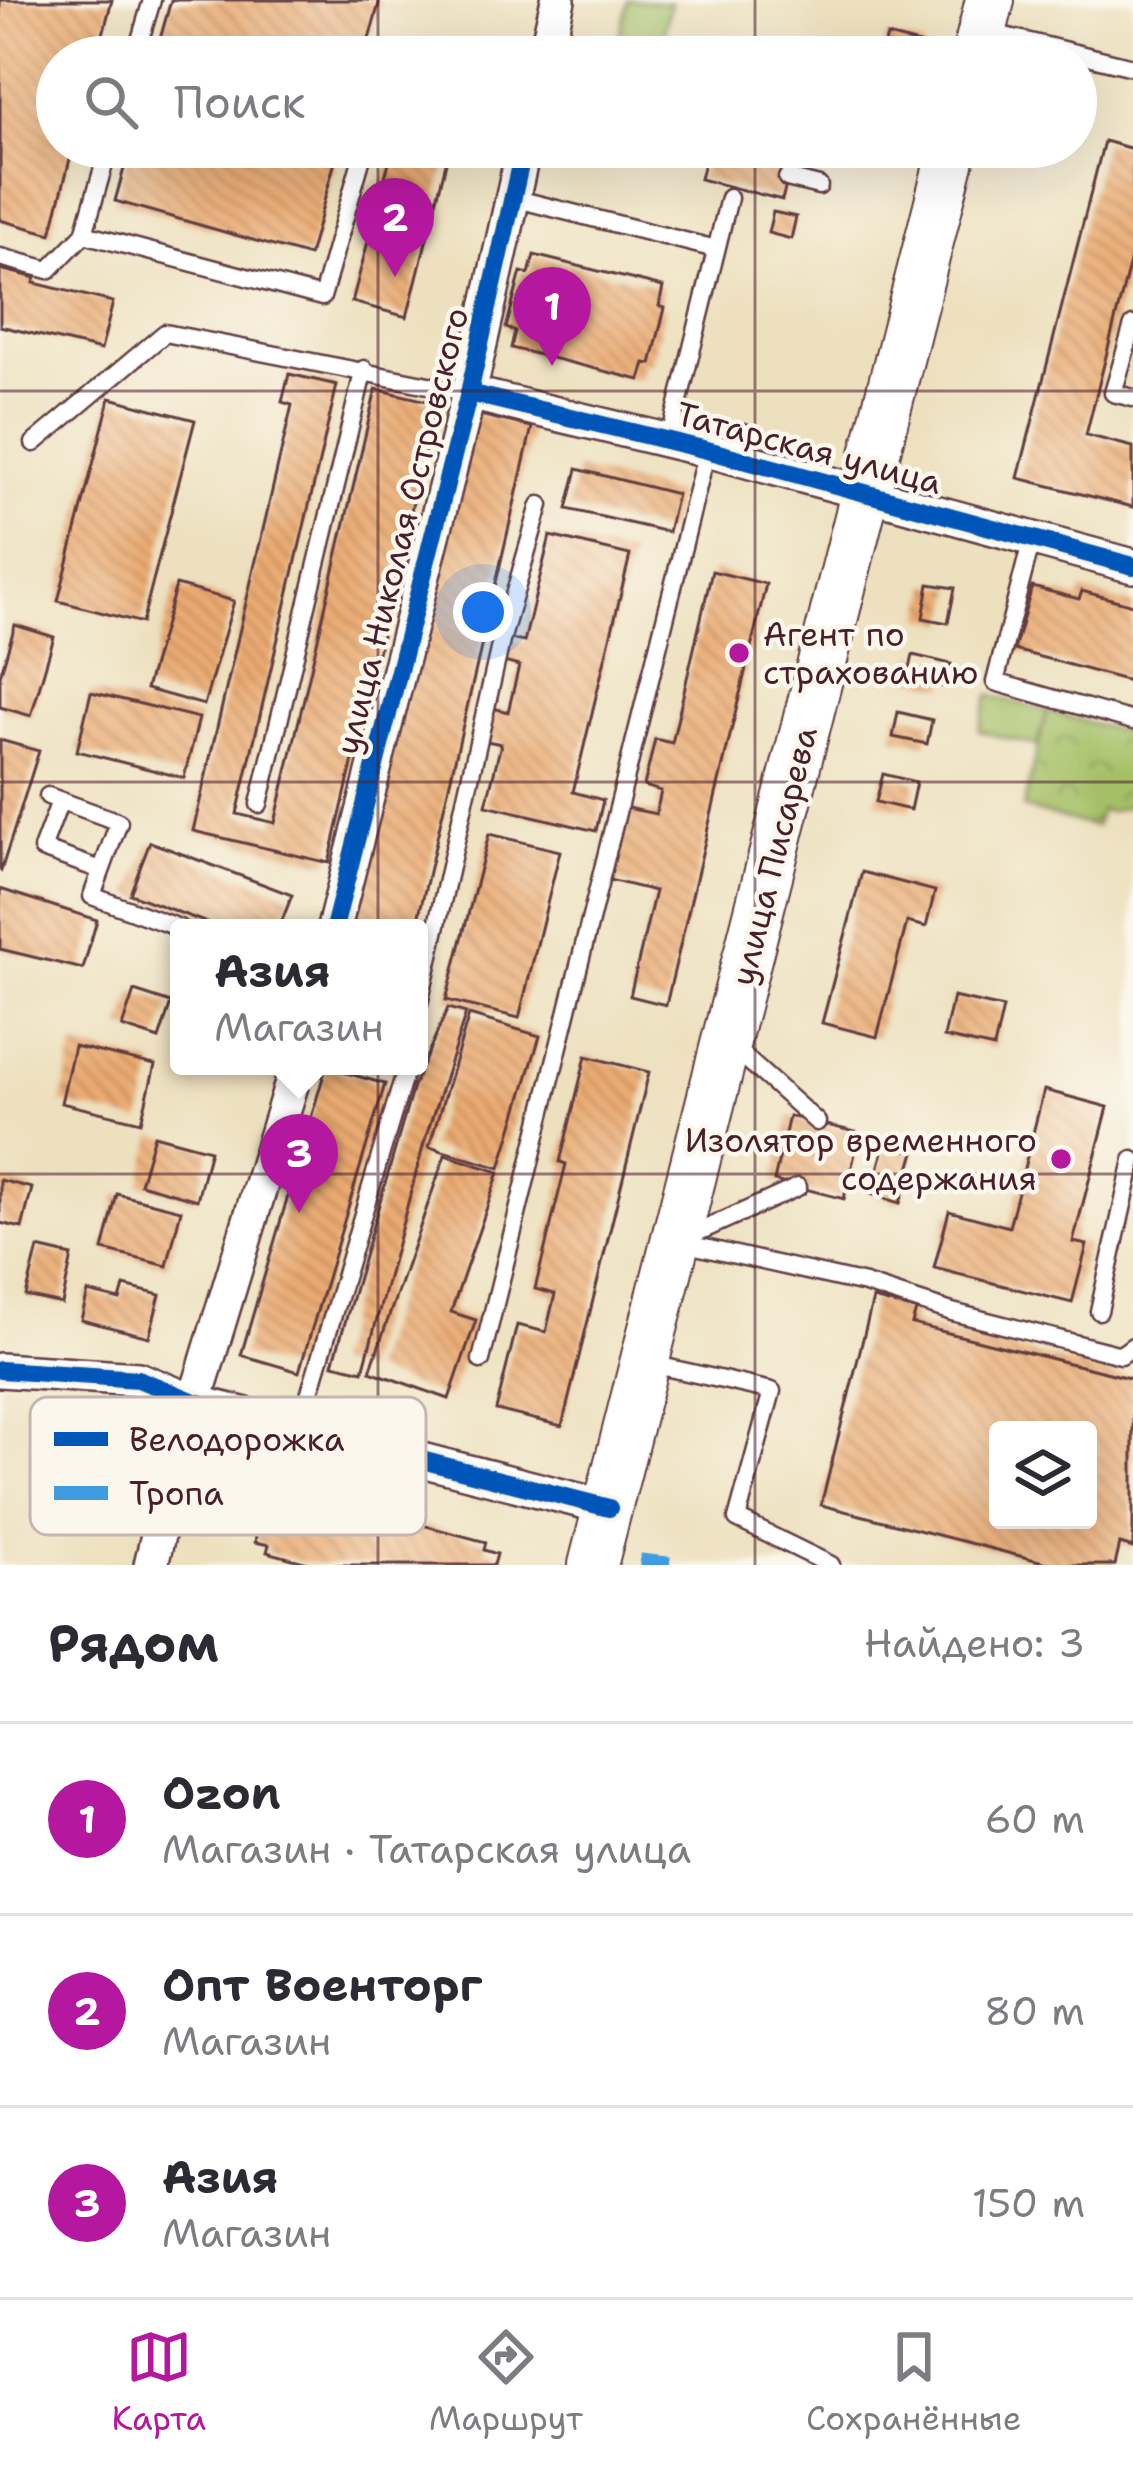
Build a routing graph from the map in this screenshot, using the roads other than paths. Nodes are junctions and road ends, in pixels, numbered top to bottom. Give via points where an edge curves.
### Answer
1 (152, 0) edge
2 (558, 0) edge
3 (142, 36) edge
4 (550, 36) edge
5 (1097, 58) edge
6 (1133, 67) edge
7 (103, 168) edge
8 (359, 168) edge
9 (520, 168) edge
10 (948, 168) edge
11 (788, 178) dead end
12 (819, 186) dead end
13 (729, 198) dead end
14 (513, 199) junction
15 (84, 234) junction
16 (716, 249) junction
17 (0, 256) edge
18 (1133, 325) edge
19 (364, 369) junction
20 (469, 393) junction
21 (1133, 398) edge
22 (669, 441) junction
23 (34, 443) dead end
24 (730, 447) junction
25 (866, 494) junction
26 (540, 506) dead end
27 (1032, 539) junction
28 (1133, 566) edge
29 (1133, 721) edge
30 (259, 804) dead end
31 (101, 870) junction
32 (336, 919) edge
33 (170, 925) edge
34 (428, 964) edge
35 (727, 1041) junction
36 (294, 1075) edge
37 (403, 1075) edge
38 (817, 1122) dead end
39 (1133, 1160) edge
40 (798, 1187) dead end
41 (677, 1242) junction
42 (1099, 1311) dead end
43 (1133, 1346) edge
44 (482, 1360) dead end
45 (645, 1362) junction
46 (0, 1370) edge
47 (182, 1397) edge
48 (197, 1397) edge
49 (308, 1397) edge
50 (426, 1461) edge
51 (609, 1508) junction
52 (159, 1535) edge
53 (151, 1565) edge
54 (593, 1565) edge
55 (830, 1565) edge

1 - 3 lane
2 - 4 street
5 - 6 lane
7 - 15 lane
8 - 15 lane via 322,297
9 - 14 street, улица Николая Островского
10 - 25 main road, улица Писарева
11 - 12 lane
13 - 16 lane
14 - 16 lane
14 - 20 street, улица Николая Островского
15 - 17 lane via 49,270
16 - 22 lane
18 - 21 lane via 1113,393
19 - 20 lane
19 - 23 lane via 165,333
19 - 30 lane
20 - 22 street, Татарская улица
20 - 32 street, улица Николая Островского
22 - 24 street, Татарская улица
24 - 25 street, Татарская улица
24 - 44 lane
25 - 27 street, Татарская улица
25 - 35 main road, улица Писарева
26 - 34 lane
27 - 28 street, Татарская улица
27 - 29 lane via 995,682
31 - 31 lane via 42,849 54,798 118,822
31 - 33 lane via 92,896
35 - 38 lane
35 - 41 main road, улица Писарева
36 - 48 street
37 - 49 lane
39 - 42 lane
40 - 41 lane
41 - 43 lane via 1121,1355
41 - 45 main road, улица Писарева
45 - 51 main road, улица Писарева
45 - 55 lane via 772,1391 736,1519
46 - 47 street via 137,1379
50 - 51 street
51 - 54 main road, улица Писарева
52 - 53 street

